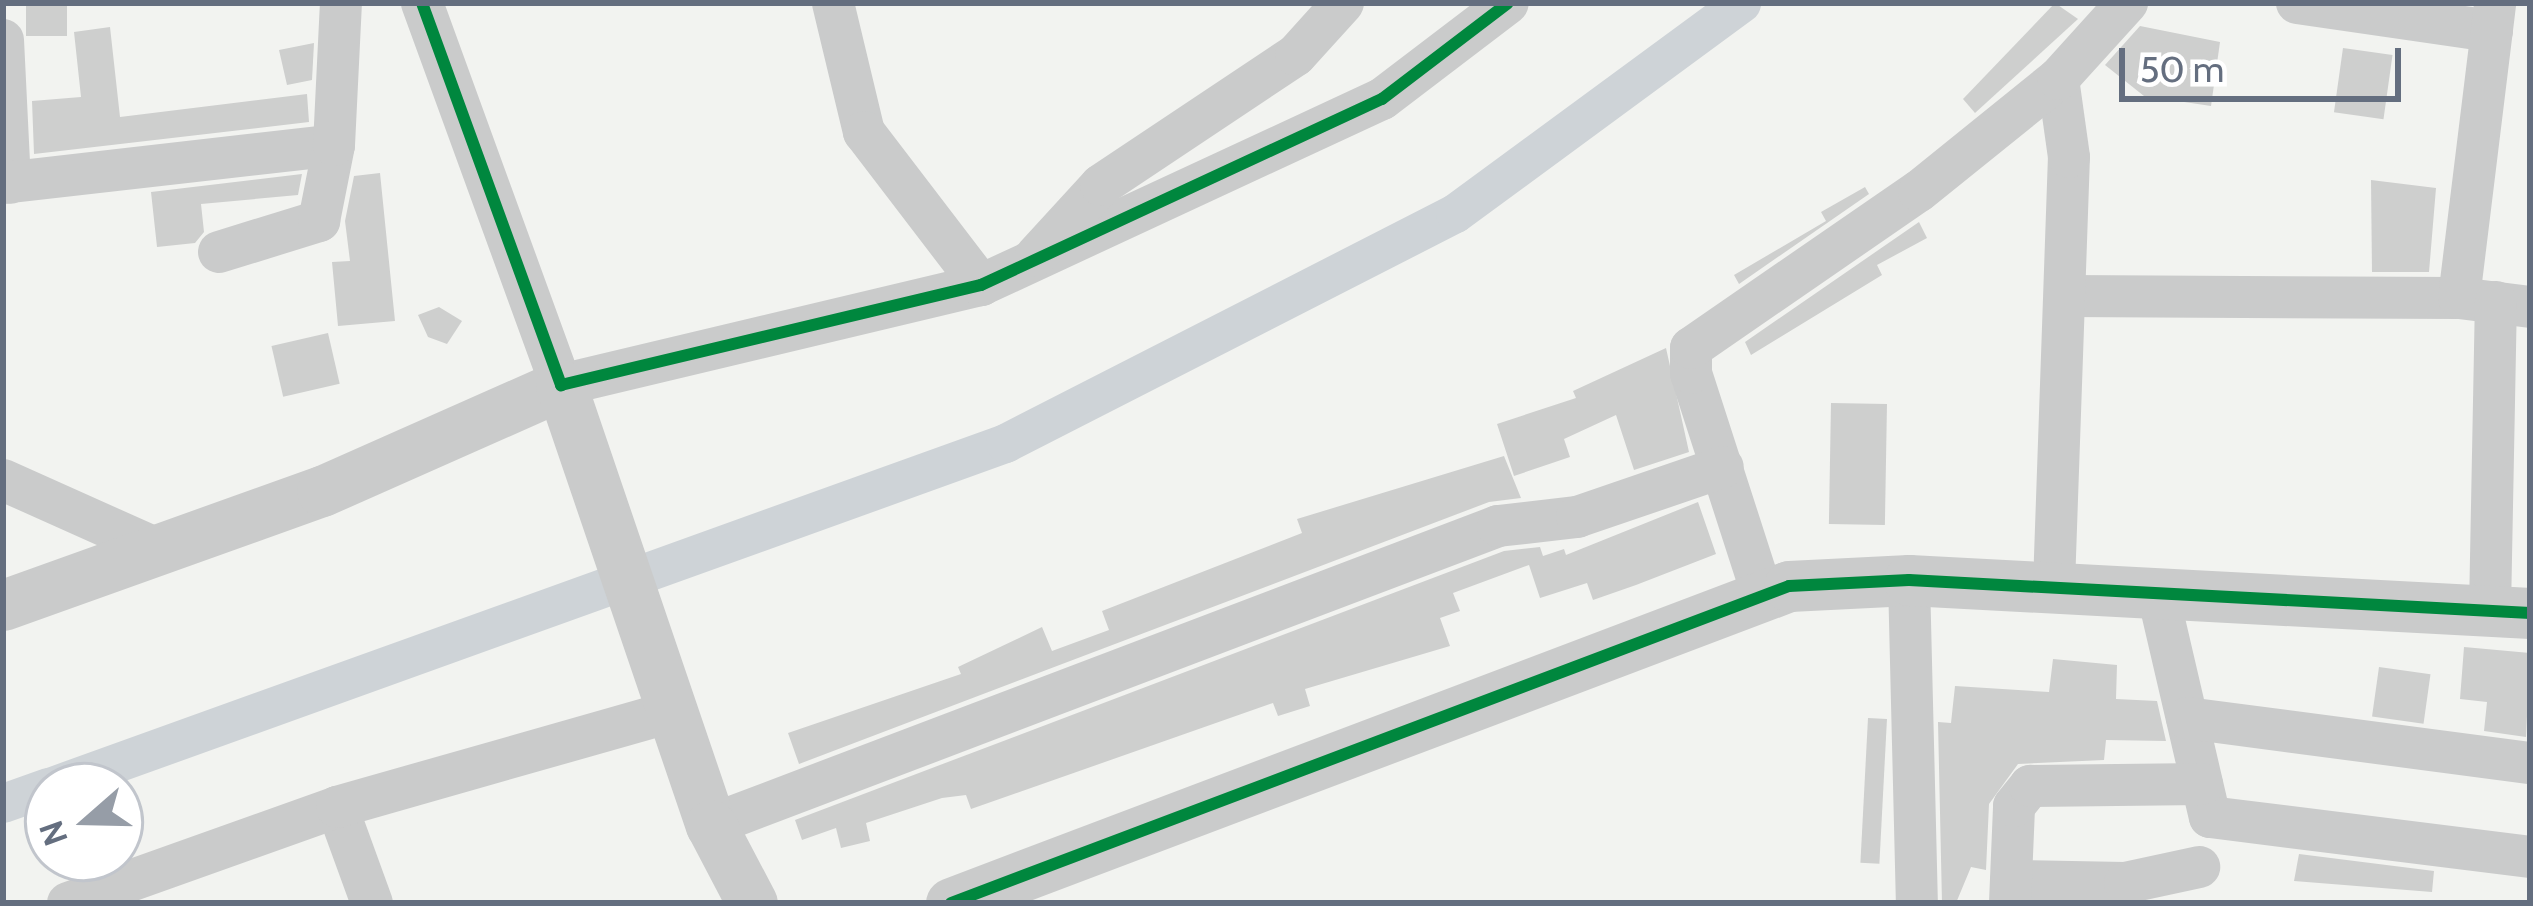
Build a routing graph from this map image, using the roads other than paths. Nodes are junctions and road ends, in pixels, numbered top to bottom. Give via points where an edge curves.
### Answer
1 (341, 3) edge
2 (422, 3) edge
3 (833, 3) edge
4 (1508, 3) edge
5 (2127, 3) edge
6 (2297, 3) edge
7 (1329, 10) edge
8 (2493, 17) edge
9 (3, 40) edge
10 (2058, 79) junction
11 (334, 145) junction
12 (6, 183) edge
13 (219, 252) dead end
14 (1033, 261) junction
15 (981, 285) junction
16 (2068, 296) junction
17 (2495, 302) edge
18 (561, 385) junction
19 (1724, 467) junction
20 (3, 480) edge
21 (157, 549) junction
22 (1909, 580) junction
23 (2054, 586) junction
24 (2158, 590) junction
25 (1762, 592) junction
26 (3, 604) edge
27 (2510, 612) edge
28 (664, 696) junction
29 (2187, 718) junction
30 (2530, 763) edge
31 (2206, 801) junction
32 (338, 807) junction
33 (710, 825) junction
34 (2530, 857) edge
35 (162, 884) edge
36 (2196, 885) edge
37 (2011, 892) edge
38 (68, 903) edge
39 (372, 903) edge
40 (752, 903) edge
41 (951, 903) edge
42 (1917, 903) edge

1 - 11 street
2 - 18 street
3 - 15 street via 864,132
4 - 14 street via 1382,99
5 - 10 street
6 - 8 street
7 - 14 street via 1296,55 1101,185
8 - 17 street
9 - 12 street
10 - 16 street via 2069,158
10 - 19 street via 1919,191 1702,335 1689,362
11 - 12 street
11 - 13 street via 325,206 310,229
14 - 15 street
15 - 18 street
16 - 17 street
16 - 23 street
17 - 27 street
18 - 21 street via 322,491
18 - 28 street
19 - 25 street
19 - 33 street via 1577,517 1498,526
20 - 21 street
21 - 26 street
22 - 23 street
22 - 25 street
22 - 42 street
23 - 24 street
24 - 27 street
24 - 29 street
25 - 41 street
28 - 32 street
28 - 33 street
29 - 30 street
29 - 31 street
31 - 34 street
31 - 36 street
31 - 37 street via 2030,786 2014,806
32 - 35 street
32 - 39 street
33 - 40 street
35 - 38 street
36 - 37 street

